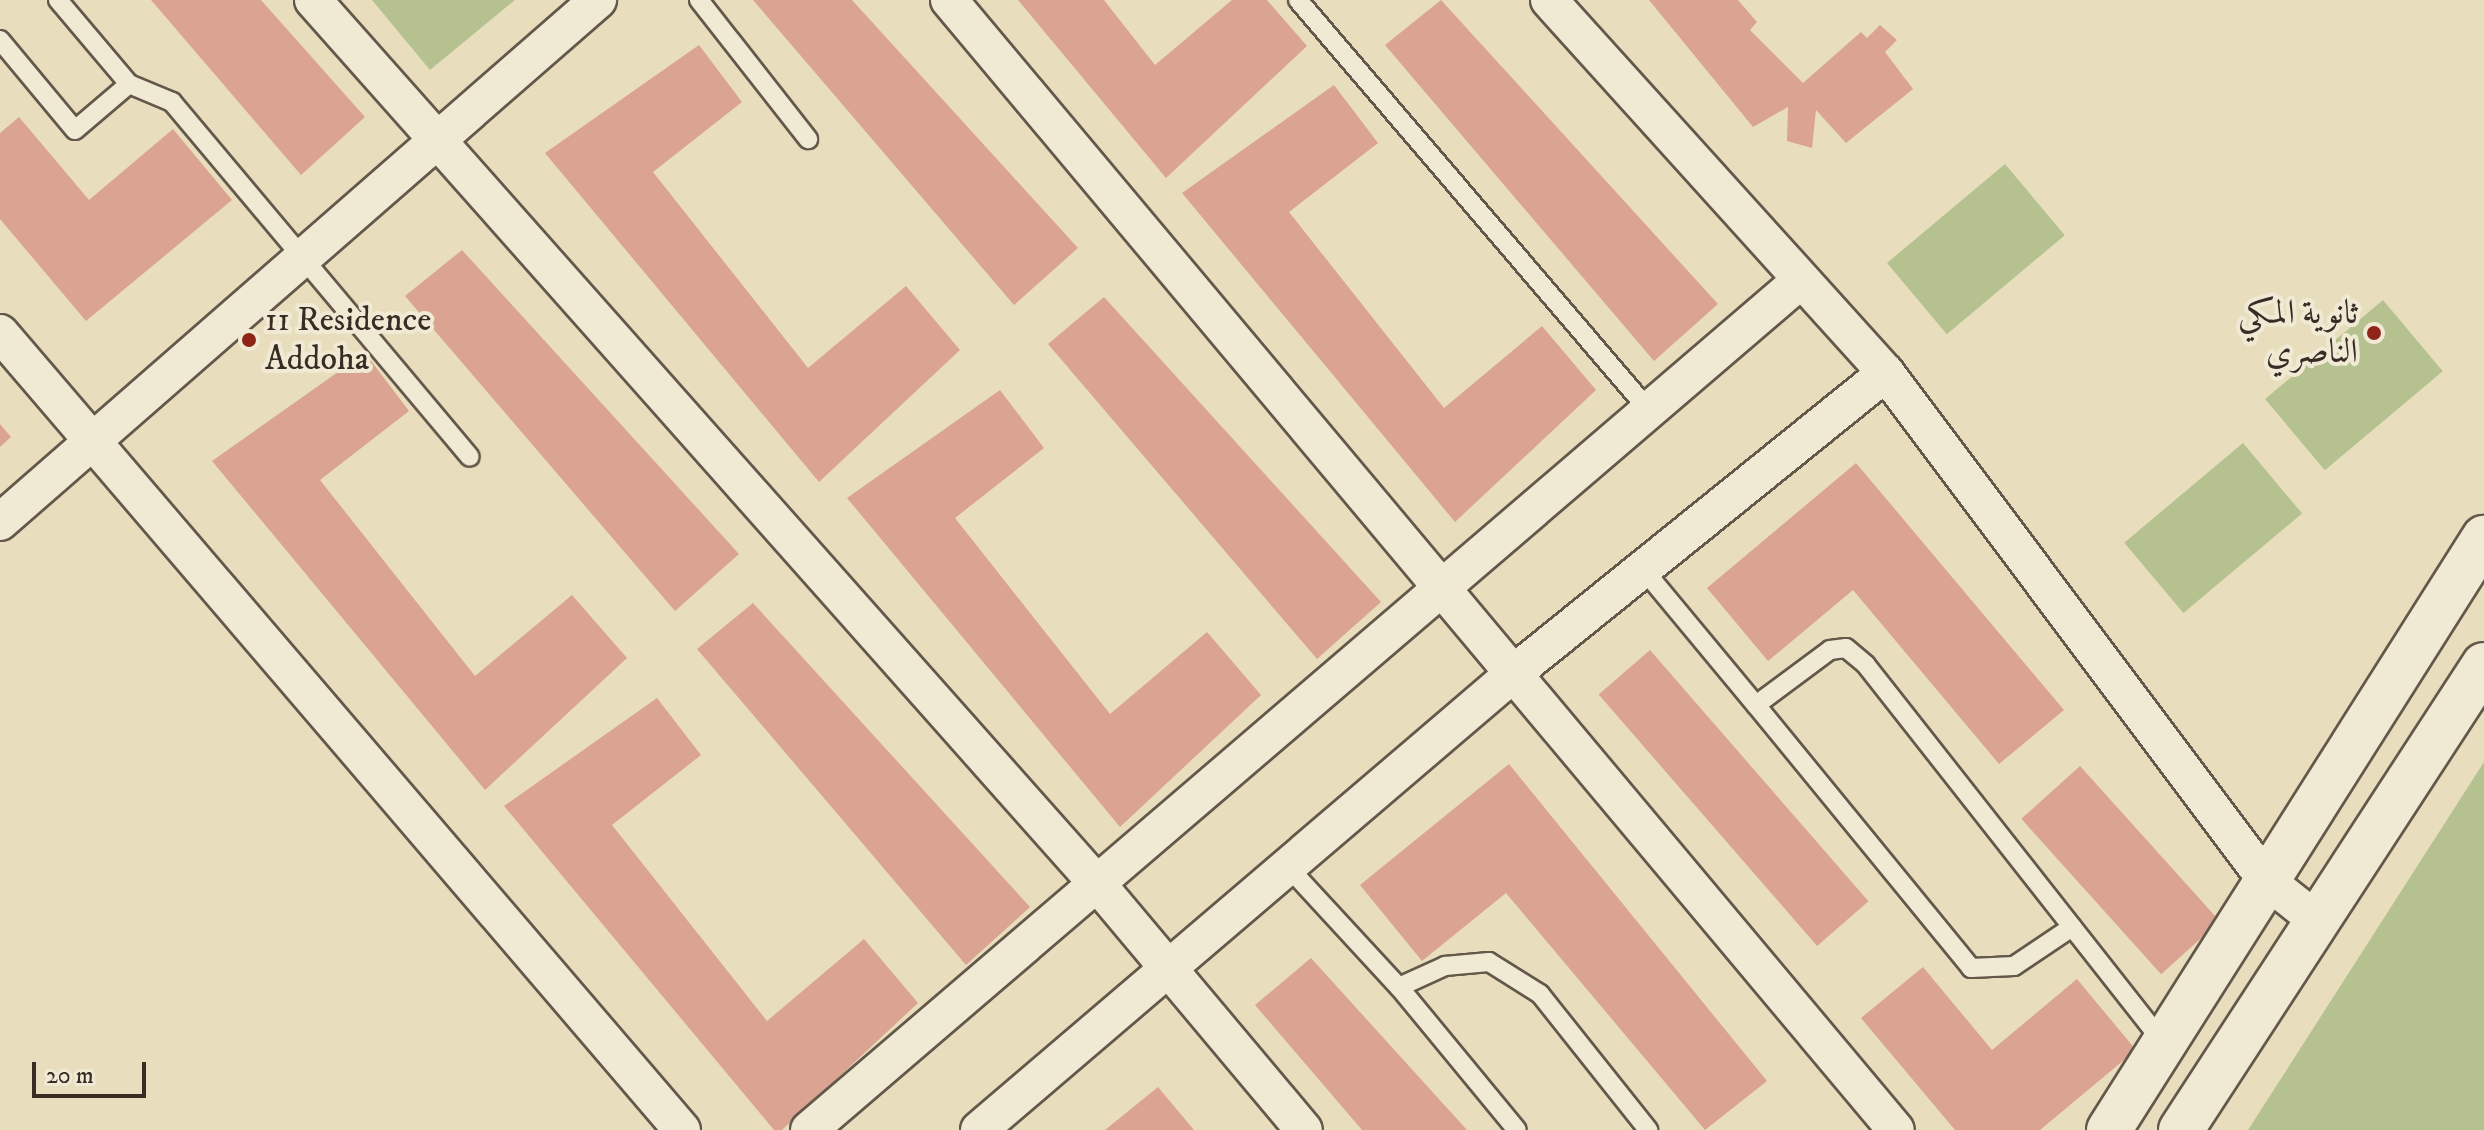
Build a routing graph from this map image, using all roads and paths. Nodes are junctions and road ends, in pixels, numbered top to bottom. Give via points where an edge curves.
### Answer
1 (58, 0) edge
2 (313, 0) edge
3 (598, 0) edge
4 (699, 0) edge
5 (949, 0) edge
6 (1298, 0) edge
7 (1549, 0) edge
8 (0, 40) edge
9 (129, 84) junction
10 (808, 139) dead end
11 (437, 143) junction
12 (308, 256) junction
13 (1801, 280) junction
14 (0, 333) edge
15 (1886, 373) junction
16 (1647, 408) junction
17 (93, 442) junction
18 (470, 457) dead end
19 (0, 522) edge
20 (2484, 538) edge
21 (1643, 569) junction
22 (1442, 584) junction
23 (2484, 665) edge
24 (1514, 673) junction
25 (1756, 705) junction
26 (1289, 868) junction
27 (2266, 880) junction
28 (1100, 887) junction
29 (2319, 922) junction
30 (2072, 927) junction
31 (1170, 970) junction
32 (1399, 987) junction
33 (2165, 1045) junction
34 (682, 1130) edge
35 (809, 1130) edge
36 (979, 1130) edge
37 (1304, 1130) edge
38 (1517, 1130) edge
39 (1648, 1130) edge
40 (1896, 1130) edge
41 (2109, 1130) edge
42 (2181, 1130) edge

1 - 9 lane
2 - 11 street
3 - 11 street
4 - 10 lane
5 - 22 street
6 - 16 lane
7 - 13 street
8 - 9 lane via 75,130
9 - 12 lane via 172,102
11 - 12 street
11 - 28 street
12 - 17 street
12 - 18 lane
13 - 15 street
13 - 16 street
14 - 17 street
15 - 21 street
15 - 27 street
16 - 22 street
17 - 19 street
17 - 34 street
20 - 27 street
21 - 24 street
21 - 25 lane
22 - 24 street
22 - 28 street
23 - 29 street
24 - 26 street
24 - 40 street
25 - 30 lane via 1971,968 2014,966
25 - 30 lane via 1830,650 1846,648
26 - 31 street
26 - 32 lane
27 - 29 street
27 - 33 street
28 - 31 street
28 - 35 street
29 - 42 street
30 - 33 lane
31 - 36 street
31 - 37 street
32 - 38 lane
32 - 39 lane via 1445,966 1489,962 1540,994
33 - 41 street

